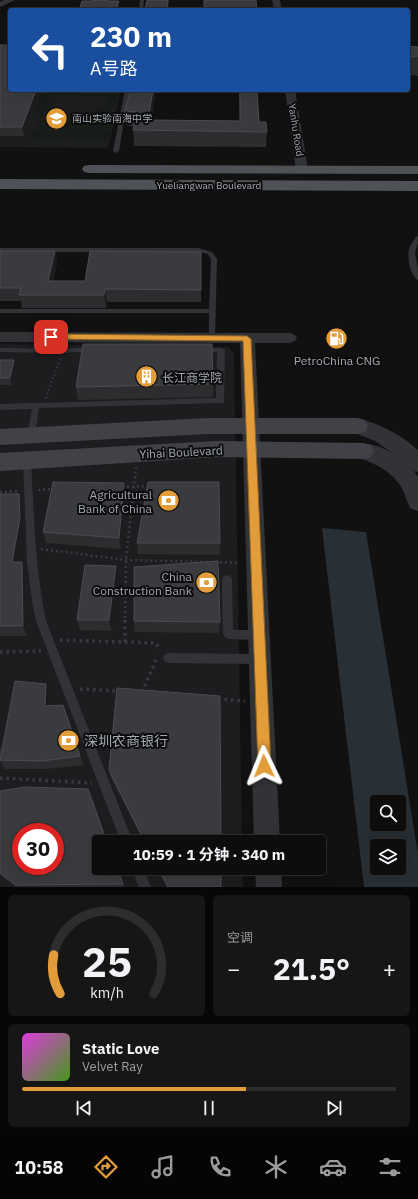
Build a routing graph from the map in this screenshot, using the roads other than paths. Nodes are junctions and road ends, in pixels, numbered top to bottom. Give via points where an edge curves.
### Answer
1 (11, 0) edge
2 (0, 5) edge
3 (126, 92) edge
4 (290, 92) edge
5 (116, 151) dead end
6 (72, 169) dead end
7 (302, 170) junction
8 (418, 170) edge
9 (0, 184) edge
10 (418, 186) edge
11 (418, 238) edge
12 (0, 250) edge
13 (418, 278) edge
14 (0, 311) edge
15 (213, 311) junction
16 (0, 337) edge
17 (212, 338) junction
18 (290, 338) dead end
19 (247, 339) junction
20 (99, 349) edge
21 (0, 350) edge
22 (190, 350) edge
23 (40, 406) junction
24 (0, 407) edge
25 (251, 426) junction
26 (357, 426) joint
27 (31, 435) junction
28 (0, 437) edge
29 (251, 449) junction
30 (363, 451) joint
31 (27, 461) junction
32 (0, 462) edge
33 (418, 464) edge
34 (417, 497) edge
35 (227, 579) dead end
36 (259, 635) junction
37 (168, 658) dead end
38 (260, 659) junction
39 (124, 835) edge
40 (267, 835) edge
41 (140, 875) edge
42 (268, 875) edge
43 (145, 887) edge
44 (269, 887) edge

1 - 2 street
3 - 5 lane
4 - 7 street, Yanhu Road
6 - 7 main road, Yueliangwan Boulevard
7 - 8 main road, Yueliangwan Boulevard
9 - 10 main road, Yueliangwan Boulevard
11 - 13 lane via 411,256
12 - 15 lane via 205,251 213,255 214,259
14 - 15 lane
15 - 17 lane
16 - 17 street
17 - 19 street
18 - 19 street
19 - 25 street
20 - 21 lane via 62,352
22 - 23 lane via 221,350 220,401
23 - 24 lane
23 - 27 lane
25 - 26 main road, Yihai Boulevard
25 - 27 main road, Yihai Boulevard
25 - 29 street
26 - 33 street via 380,434 393,442
27 - 28 main road, Yihai Boulevard
29 - 30 main road, Yihai Boulevard
29 - 31 main road, Yihai Boulevard
29 - 36 street
30 - 34 street via 378,455 397,467
31 - 32 main road, Yihai Boulevard
31 - 39 lane via 30,548 34,592 41,621
35 - 36 lane via 228,634
36 - 38 street
37 - 38 lane
38 - 40 street
41 - 43 lane
42 - 44 street

